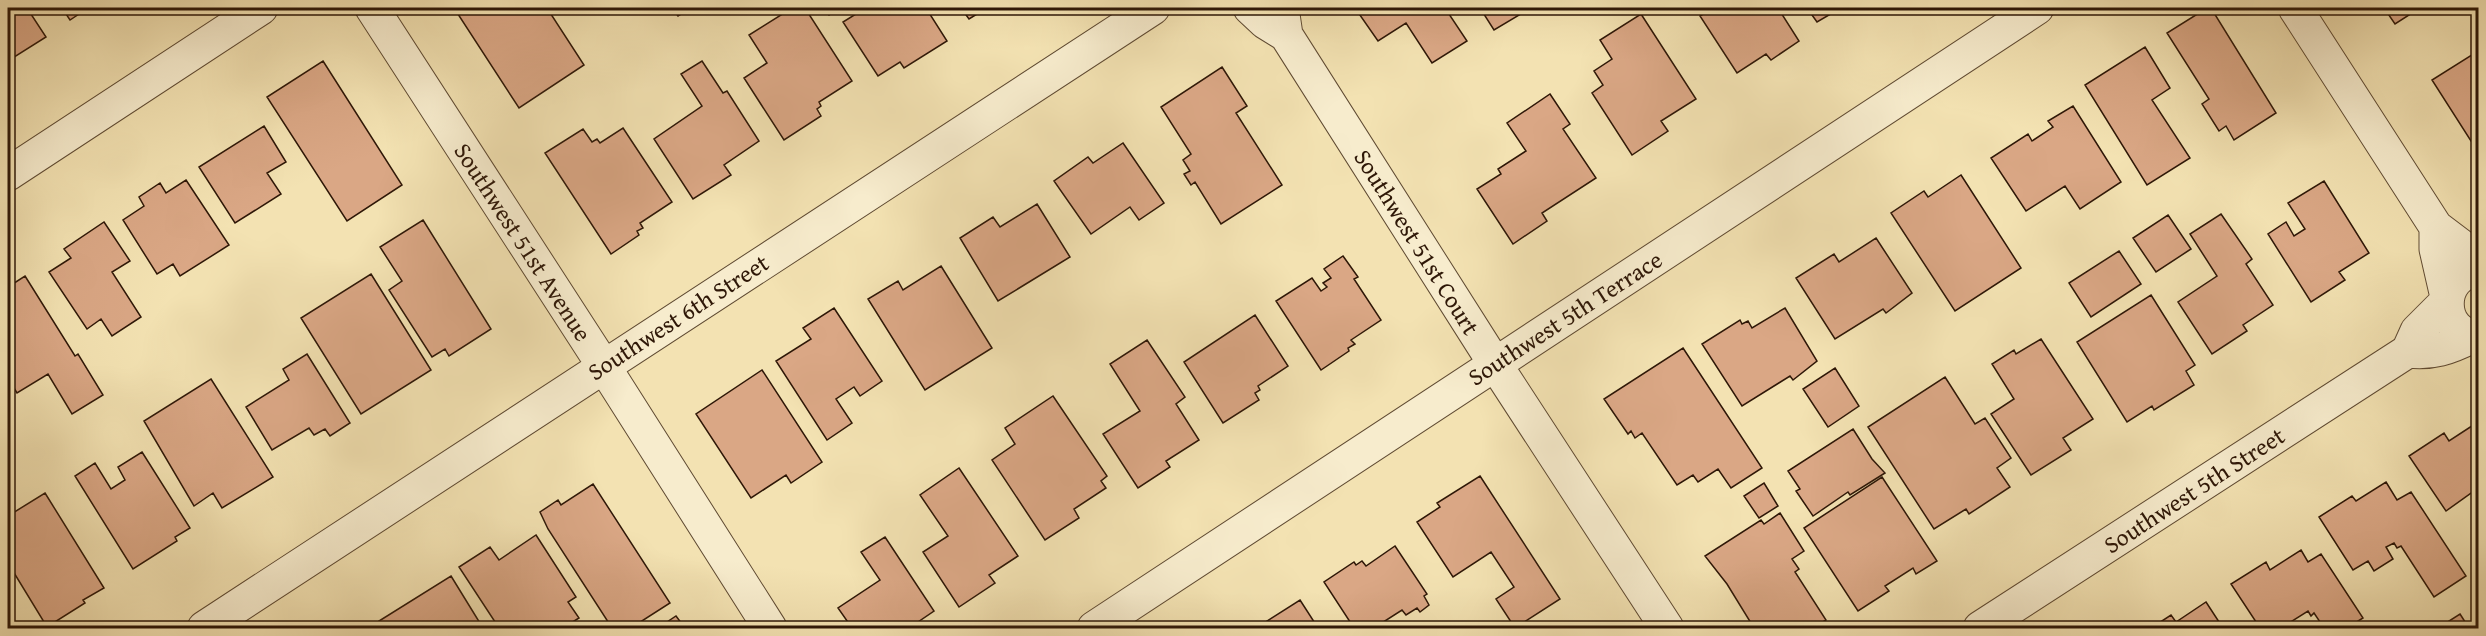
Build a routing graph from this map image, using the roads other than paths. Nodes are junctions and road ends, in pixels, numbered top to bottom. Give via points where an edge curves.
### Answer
1 (261, 8) edge
2 (372, 8) edge
3 (1153, 8) edge
4 (1250, 8) edge
5 (2037, 8) edge
6 (2295, 8) edge
7 (1284, 21) edge
8 (8, 174) edge
9 (2436, 227) junction
10 (2478, 263) edge
11 (2478, 270) edge
12 (2447, 299) junction
13 (2476, 338) edge
14 (2408, 351) junction
15 (1495, 364) junction
16 (603, 365) junction
17 (204, 628) edge
18 (770, 628) edge
19 (1094, 628) edge
20 (1667, 628) edge
21 (1980, 628) edge

1 - 8 street
2 - 16 street, Southwest 51st Avenue
3 - 16 street, Southwest 6th Street
4 - 7 street, Southwest 51st Court via 1265,22
5 - 15 street, Southwest 5th Terrace
6 - 9 street
7 - 15 street, Southwest 51st Court
9 - 10 street
9 - 12 street via 2436,249
11 - 12 street, Southwest 5th Street via 2457,280
12 - 13 street via 2450,320
12 - 14 street, Southwest 5th Street via 2417,331
13 - 14 street via 2448,349
14 - 21 street, Southwest 5th Street
15 - 19 street, Southwest 5th Terrace
15 - 20 street, Southwest 51st Court
16 - 17 street, Southwest 6th Street
16 - 18 street, Southwest 51st Avenue

